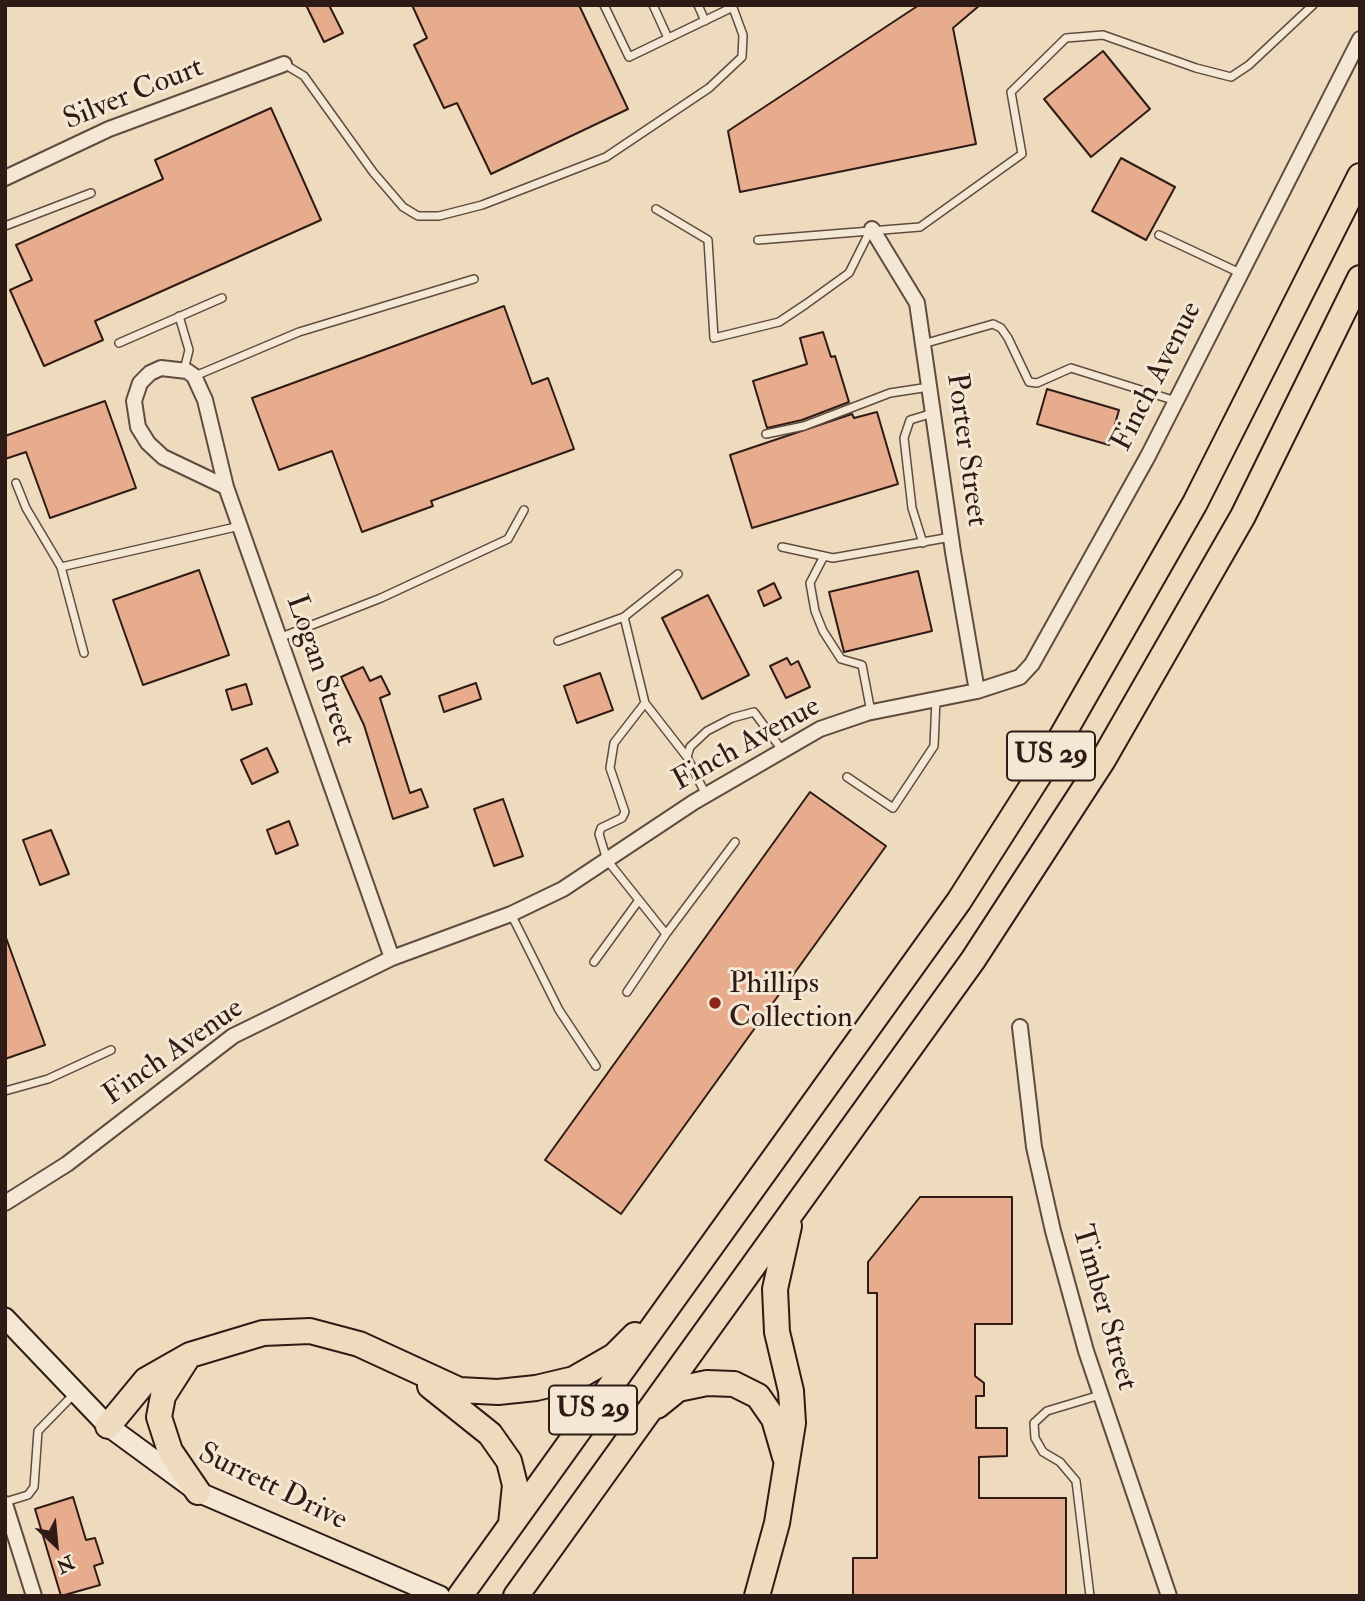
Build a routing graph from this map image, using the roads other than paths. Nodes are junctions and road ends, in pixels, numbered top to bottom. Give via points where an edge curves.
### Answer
1 (604, 5) edge
2 (653, 5) edge
3 (698, 5) edge
4 (1313, 5) edge
5 (733, 6) edge
6 (705, 21) junction
7 (668, 38) junction
8 (1360, 39) edge
9 (284, 64) joint
10 (1360, 176) edge
11 (5, 178) edge
12 (91, 193) dead end
13 (656, 209) dead end
14 (5, 226) edge
15 (872, 229) junction
16 (1159, 235) dead end
17 (758, 240) dead end
18 (1241, 273) junction
19 (1360, 278) edge
20 (474, 279) dead end
21 (222, 298) dead end
22 (179, 316) junction
23 (119, 343) dead end
24 (923, 344) junction
25 (189, 374) junction
26 (929, 387) junction
27 (1176, 401) junction
28 (933, 413) junction
29 (766, 433) dead end
30 (16, 483) dead end
31 (226, 487) junction
32 (524, 510) dead end
33 (240, 526) junction
34 (951, 537) junction
35 (923, 543) junction
36 (782, 547) dead end
37 (824, 556) junction
38 (61, 567) junction
39 (678, 574) dead end
40 (624, 617) junction
41 (279, 638) junction
42 (558, 641) dead end
43 (84, 653) dead end
44 (977, 691) junction
45 (936, 699) junction
46 (645, 702) junction
47 (871, 712) junction
48 (782, 750) junction
49 (687, 757) junction
50 (847, 777) dead end
51 (706, 795) junction
52 (735, 842) dead end
53 (607, 860) junction
54 (639, 900) junction
55 (511, 914) junction
56 (666, 934) junction
57 (392, 958) junction
58 (594, 962) dead end
59 (627, 992) dead end
60 (1020, 1027) dead end
61 (111, 1050) dead end
62 (596, 1066) dead end
63 (5, 1091) edge
64 (5, 1203) edge
65 (793, 1209) junction
66 (675, 1296) junction
67 (6, 1321) edge
68 (190, 1355) junction
69 (405, 1366) junction
70 (76, 1392) junction
71 (1100, 1395) junction
72 (644, 1416) junction
73 (108, 1426) junction
74 (787, 1464) junction
75 (198, 1492) junction
76 (5, 1503) edge
77 (511, 1525) junction
78 (34, 1596) edge
79 (440, 1596) edge
80 (460, 1596) edge
81 (516, 1596) edge
82 (757, 1596) edge
83 (1090, 1596) edge
84 (1169, 1596) edge

1 - 7 lane via 629,57
2 - 7 lane
3 - 6 lane
4 - 15 lane via 1250,65 1231,77 1103,35 1066,38 1011,92 1022,154 920,227
5 - 6 lane
5 - 9 lane via 743,35 743,57 709,88 606,157 482,205 439,216 418,216 403,206 304,76
6 - 7 lane
8 - 18 street, Finch Avenue
9 - 11 street, Silver Court via 109,130
10 - 66 highway, US 29 via 1195,503 1043,769 959,901
12 - 14 lane
13 - 15 lane via 708,240 713,338 779,322 806,304 849,273
15 - 17 lane
15 - 24 street, Porter Street via 918,303
16 - 18 lane
18 - 27 street, Finch Avenue
19 - 65 highway, US 29 via 1242,516 1103,760 973,960
20 - 25 lane via 299,332
21 - 22 lane
22 - 23 lane
22 - 25 lane via 189,350
24 - 26 street, Porter Street
24 - 27 lane via 993,324 1008,338 1029,382 1071,368
25 - 31 street, Logan Street via 205,400
25 - 31 street via 161,368 140,383 134,401 138,427 163,457
26 - 28 street, Porter Street
26 - 29 lane via 890,393 804,426
27 - 44 street, Finch Avenue via 1032,664 1020,677
28 - 34 street, Porter Street
28 - 35 lane via 910,420 904,438 912,508
30 - 38 lane
31 - 33 street, Logan Street
32 - 41 lane via 508,539 381,598
33 - 38 lane
33 - 41 street, Logan Street
34 - 35 lane
34 - 44 street, Porter Street
35 - 37 lane
36 - 37 lane
37 - 47 lane via 810,583 815,611 841,659 862,665
38 - 43 lane
39 - 40 lane
40 - 42 lane
40 - 46 lane
41 - 57 street, Logan Street
44 - 45 street, Finch Avenue
45 - 47 street, Finch Avenue
45 - 50 lane via 934,746 893,808
46 - 49 lane
46 - 53 lane via 614,743 610,768 625,812 601,828
47 - 48 street, Finch Avenue via 820,729
48 - 49 lane via 754,712 707,731 690,747
48 - 51 street, Finch Avenue
49 - 51 lane
51 - 53 street, Finch Avenue
52 - 56 lane
53 - 54 lane
53 - 55 street, Finch Avenue
54 - 56 lane
54 - 58 lane
55 - 57 street, Finch Avenue
55 - 62 lane via 559,1010
56 - 59 lane
57 - 64 street, Finch Avenue via 233,1036 67,1164
60 - 71 street, Timber Street via 1034,1147
61 - 63 lane via 47,1079
65 - 72 highway, US 29
65 - 74 highway via 775,1289 777,1332 791,1391 793,1423
66 - 69 highway via 614,1356 574,1379 498,1392 460,1390
66 - 77 highway, US 29
67 - 70 street, Surrett Drive
68 - 69 highway via 263,1332 310,1331 359,1344
68 - 73 highway via 146,1380
68 - 75 highway via 163,1396 159,1417 170,1451
69 - 77 highway via 490,1434 509,1461 515,1485
70 - 73 street, Surrett Drive
70 - 76 lane via 38,1431 34,1487 28,1495
71 - 83 lane via 1047,1411 1034,1423 1043,1452 1060,1462 1076,1481
71 - 84 street, Timber Street
72 - 74 highway via 678,1390 707,1383 734,1384 758,1396 774,1419
72 - 81 highway, US 29
73 - 75 street, Surrett Drive
74 - 82 highway
75 - 79 street, Surrett Drive
76 - 78 street
77 - 80 highway, US 29

